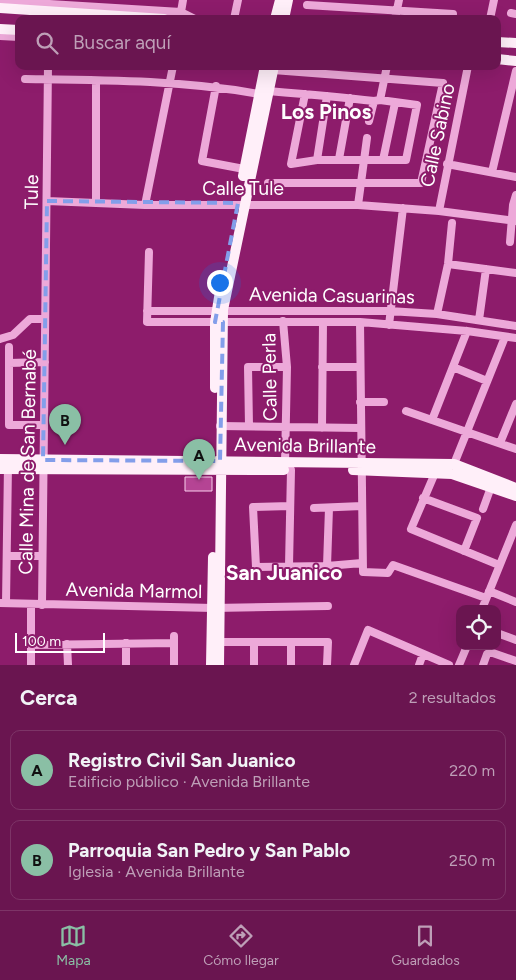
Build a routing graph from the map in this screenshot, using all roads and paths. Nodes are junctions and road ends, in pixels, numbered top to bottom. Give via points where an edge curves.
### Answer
1 (183, 0) edge
2 (238, 0) edge
3 (280, 0) edge
4 (288, 0) edge
5 (399, 0) edge
6 (494, 0) edge
7 (0, 1) edge
8 (307, 5) dead end
9 (0, 8) edge
10 (181, 12) junction
11 (454, 14) dead end
12 (104, 15) edge
13 (187, 15) edge
14 (235, 15) edge
15 (276, 15) edge
16 (285, 15) edge
17 (396, 15) edge
18 (491, 15) edge
19 (0, 29) edge
20 (15, 30) edge
21 (0, 36) edge
22 (15, 37) edge
23 (501, 42) edge
24 (516, 43) edge
25 (501, 59) edge
26 (516, 61) edge
27 (48, 70) edge
28 (172, 70) edge
29 (270, 70) edge
30 (292, 70) edge
31 (386, 70) edge
32 (467, 70) edge
33 (516, 71) edge
34 (25, 79) dead end
35 (385, 79) junction
36 (49, 80) junction
37 (96, 81) junction
38 (170, 82) junction
39 (216, 86) junction
40 (264, 92) junction
41 (305, 94) junction
42 (326, 96) junction
43 (350, 98) junction
44 (377, 101) junction
45 (395, 103) junction
46 (369, 121) dead end
47 (367, 138) dead end
48 (339, 159) junction
49 (317, 160) junction
50 (363, 160) junction
51 (383, 160) junction
52 (447, 164) junction
53 (244, 169) junction
54 (492, 172) junction
55 (516, 177) edge
56 (362, 182) junction
57 (268, 183) dead end
58 (516, 195) edge
59 (47, 201) junction
60 (96, 203) junction
61 (241, 204) junction
62 (145, 205) junction
63 (358, 205) junction
64 (403, 208) junction
65 (438, 211) junction
66 (514, 221) edge
67 (452, 223) dead end
68 (510, 242) dead end
69 (149, 252) dead end
70 (448, 264) junction
71 (486, 269) junction
72 (516, 273) edge
73 (219, 310) junction
74 (147, 311) junction
75 (389, 311) junction
76 (437, 314) junction
77 (44, 319) junction
78 (479, 320) junction
79 (283, 321) junction
80 (219, 322) junction
81 (323, 322) junction
82 (360, 322) junction
83 (491, 322) junction
84 (389, 324) junction
85 (516, 326) edge
86 (467, 331) junction
87 (489, 334) junction
88 (505, 337) junction
89 (516, 338) edge
90 (0, 339) edge
91 (9, 347) dead end
92 (45, 362) junction
93 (9, 363) junction
94 (287, 367) junction
95 (359, 367) junction
96 (453, 367) junction
97 (322, 368) junction
98 (487, 381) junction
99 (360, 402) junction
100 (384, 402) dead end
101 (516, 404) edge
102 (406, 411) dead end
103 (432, 420) junction
104 (44, 425) junction
105 (220, 426) junction
106 (249, 426) junction
107 (286, 428) junction
108 (322, 428) junction
109 (360, 428) junction
110 (466, 432) junction
111 (500, 443) junction
112 (516, 448) edge
113 (4, 464) edge
114 (43, 464) junction
115 (454, 464) junction
116 (217, 465) junction
117 (288, 466) junction
118 (360, 467) junction
119 (435, 473) junction
120 (491, 487) junction
121 (516, 488) edge
122 (516, 496) edge
123 (423, 498) junction
124 (3, 503) edge
125 (290, 506) junction
126 (362, 506) junction
127 (314, 508) dead end
128 (329, 508) junction
129 (483, 509) dead end
130 (516, 525) edge
131 (514, 535) edge
132 (464, 551) junction
133 (7, 556) junction
134 (42, 556) junction
135 (362, 563) junction
136 (3, 565) edge
137 (499, 565) junction
138 (289, 566) junction
139 (327, 566) junction
140 (488, 595) junction
141 (516, 602) edge
142 (3, 603) edge
143 (31, 604) junction
144 (42, 605) junction
145 (484, 605) edge
146 (328, 606) dead end
147 (216, 608) junction
148 (501, 634) edge
149 (516, 640) edge
150 (219, 642) junction
151 (254, 642) junction
152 (291, 642) junction
153 (126, 643) junction
154 (67, 644) junction
155 (32, 645) junction
156 (465, 650) edge
157 (423, 654) junction
158 (516, 661) edge
159 (356, 664) edge
160 (31, 665) edge
161 (68, 665) edge
162 (126, 665) edge
163 (174, 665) edge
164 (212, 665) edge
165 (219, 665) edge
166 (254, 665) edge
167 (291, 665) edge
168 (327, 665) edge
169 (419, 665) edge
170 (449, 665) edge
171 (459, 665) edge
172 (483, 665) edge

1 - 10 street
2 - 14 street
3 - 15 main road
4 - 16 main road
5 - 17 street
6 - 18 street
7 - 10 street
8 - 17 street
9 - 12 main road
10 - 13 street
11 - 17 street
19 - 20 main road
21 - 22 street
23 - 24 main road
25 - 26 main road
27 - 36 street, Tule
28 - 38 street
29 - 40 main road
30 - 35 street
31 - 35 street
32 - 52 street, Calle Sabino
33 - 54 street
34 - 36 street
35 - 44 street
35 - 56 street via 443,84 421,183
36 - 37 street
36 - 59 street, Tule
37 - 38 street
37 - 60 street
38 - 39 street
38 - 62 street
39 - 40 street
39 - 53 street via 202,161
40 - 41 street
40 - 53 main road
40 - 61 main road
41 - 42 street
41 - 49 street via 291,164
42 - 43 street
42 - 49 street
43 - 44 street
43 - 48 street
44 - 45 street
44 - 46 street
45 - 51 street
45 - 51 street via 417,105 406,160
47 - 50 street
48 - 49 street
48 - 50 street
50 - 51 street
50 - 56 street
52 - 54 street
52 - 65 street, Calle Sabino
53 - 61 main road
54 - 55 street
56 - 57 street
56 - 63 street
58 - 66 street
59 - 60 street, Calle Tule
59 - 77 street, Tule
60 - 62 street, Calle Tule
61 - 62 street, Calle Tule
61 - 63 street, Calle Tule
61 - 73 main road
63 - 64 street, Calle Tule
64 - 65 street, Calle Tule
64 - 75 street
65 - 66 street, Calle Tule
66 - 68 street
67 - 70 street
69 - 74 street
70 - 71 street
70 - 76 street
71 - 72 street
71 - 78 street
73 - 74 street, Avenida Casuarinas
73 - 75 street, Avenida Casuarinas
73 - 80 main road
74 - 80 street, Avenida Casuarinas via 147,322
75 - 76 street, Avenida Casuarinas
75 - 84 street
76 - 78 street, Avenida Casuarinas
77 - 90 street via 30,319 13,335
77 - 92 street, Calle Mina de San Bernabé
78 - 83 street, Avenida Casuarinas
79 - 80 street, Avenida Casuarinas
79 - 81 street, Avenida Casuarinas
79 - 94 street, Calle Perla
80 - 105 main road
80 - 116 main road
81 - 82 street, Avenida Casuarinas
81 - 97 street
82 - 84 street, Avenida Casuarinas
82 - 95 street
83 - 85 street, Avenida Casuarinas
83 - 87 street
84 - 86 street, Avenida Casuarinas
86 - 87 street, Avenida Casuarinas
86 - 96 street
87 - 88 street, Avenida Casuarinas
88 - 89 street, Avenida Casuarinas
88 - 98 street
91 - 93 street
92 - 93 street
92 - 104 street, Calle Mina de San Bernabé
93 - 104 street via 8,425
94 - 106 street via 248,368
94 - 107 street, Calle Perla
95 - 97 street
95 - 99 street
96 - 98 street
96 - 103 street
97 - 108 street
98 - 110 street
99 - 100 street
99 - 109 street
101 - 111 street
102 - 103 street
103 - 110 street
104 - 114 street, Calle Mina de San Bernabé
105 - 106 street
105 - 116 main road
106 - 107 street
107 - 108 street
107 - 117 street, Calle Perla
108 - 109 street
109 - 118 street
110 - 111 street
110 - 115 street
111 - 112 street
113 - 114 main road, Avenida Brillante
113 - 124 street
114 - 116 main road, Avenida Brillante
114 - 134 street, Calle Mina de San Bernabé
115 - 118 main road, Avenida Brillante
115 - 121 main road, Avenida Brillante
116 - 117 main road, Avenida Brillante
116 - 147 main road
117 - 118 main road, Avenida Brillante
117 - 125 street, Calle Perla
118 - 119 main road, Avenida Brillante
118 - 126 street
119 - 120 main road, Avenida Brillante via 452,474
119 - 123 street
120 - 122 main road, Avenida Brillante
120 - 129 street
123 - 132 street via 412,529
123 - 132 street via 477,518
124 - 133 street
125 - 138 street, Calle Perla
125 - 138 street via 252,507 256,567
126 - 128 street
126 - 135 street
127 - 128 street
128 - 139 street
130 - 131 street
131 - 137 street
132 - 137 street
133 - 134 street
133 - 136 street
134 - 144 street, Calle Mina de San Bernabé
135 - 139 street
135 - 140 street via 363,572 388,573 393,565
136 - 142 street
137 - 140 street
138 - 139 street
140 - 141 street
140 - 145 street
142 - 143 street, Avenida Marmol
143 - 144 street, Avenida Marmol
143 - 155 street
144 - 147 street, Avenida Marmol
146 - 147 street, Avenida Marmol
147 - 150 main road
147 - 164 main road
148 - 149 street
150 - 151 street
150 - 165 main road
151 - 152 street
151 - 166 street
152 - 167 street
152 - 168 street via 328,642
153 - 154 street
153 - 162 street
153 - 163 street via 174,639
154 - 155 street
154 - 161 street
155 - 160 street
156 - 171 street
157 - 159 street via 368,630
157 - 169 street
157 - 170 street
158 - 172 street via 490,652

